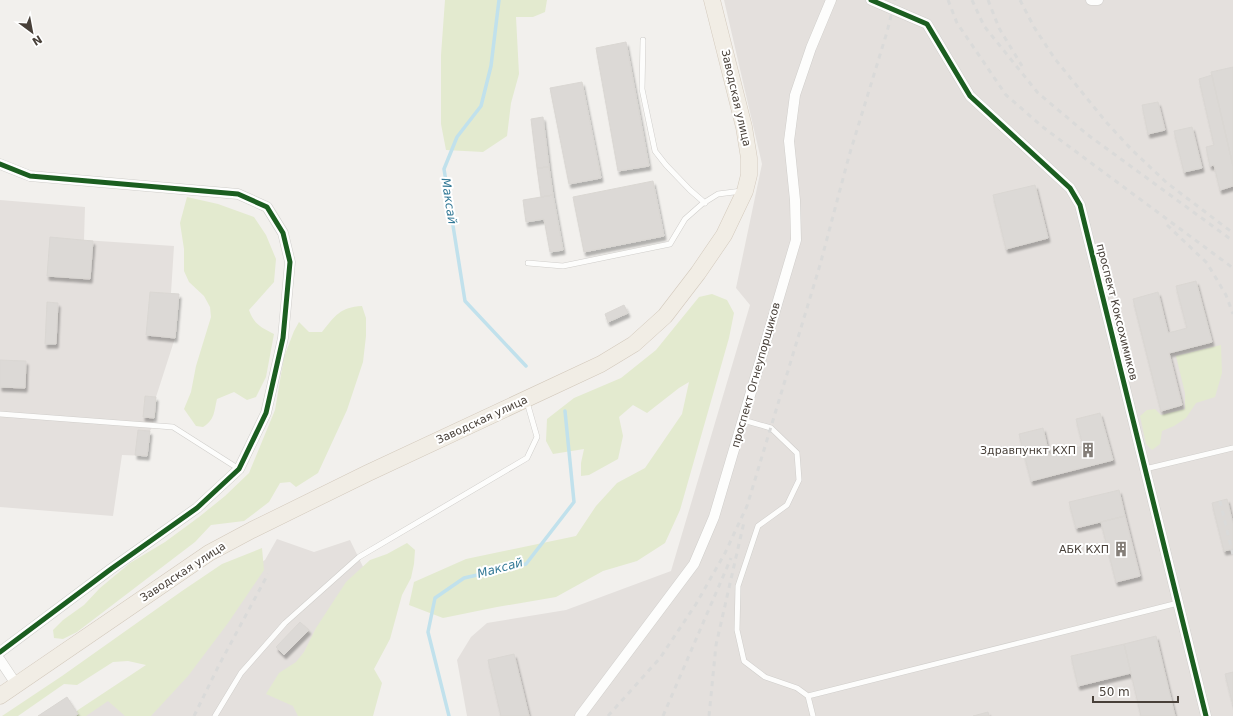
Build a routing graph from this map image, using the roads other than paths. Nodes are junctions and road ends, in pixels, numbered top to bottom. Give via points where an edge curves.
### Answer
1 (712, 0) edge
2 (831, 0) edge
3 (871, 0) edge
4 (1091, 0) edge
5 (1098, 0) edge
6 (643, 40) dead end
7 (0, 164) edge
8 (744, 191) junction
9 (705, 203) junction
10 (528, 263) dead end
11 (526, 399) junction
12 (0, 414) edge
13 (743, 420) junction
14 (1233, 448) edge
15 (238, 469) junction
16 (1145, 470) junction
17 (1178, 603) junction
18 (0, 652) edge
19 (0, 660) edge
20 (16, 684) junction
21 (0, 696) edge
22 (808, 696) junction
23 (215, 716) edge
24 (580, 716) edge
25 (813, 716) edge
26 (1206, 716) edge

1 - 8 main road, Заводская улица via 744,127 749,175
2 - 13 street, проспект Огнеупорщиков via 795,95 789,141 796,240
3 - 16 street, проспект Коксохимиков via 927,24 970,96 1070,188 1080,205
4 - 5 street
6 - 9 lane via 642,89 655,151
7 - 15 street via 30,176 238,194 267,207 283,233 290,262 283,338 266,413
8 - 9 lane via 718,194
8 - 11 main road, Заводская улица via 724,235 665,316 634,344 601,364
9 - 10 lane via 686,219 670,244 563,266
11 - 20 main road, Заводская улица via 368,473 209,553
11 - 23 lane via 537,437 527,458 359,557 285,624 241,673
12 - 15 lane via 173,427
13 - 22 lane via 771,428 796,453 800,480 788,505 758,526 738,586 737,630 744,661 765,677 797,688
13 - 24 street, проспект Огнеупорщиков via 714,517 694,564
14 - 16 lane
15 - 18 street via 197,508
16 - 17 street, проспект Коксохимиков
17 - 22 lane
17 - 26 street, проспект Коксохимиков
19 - 20 street
20 - 21 main road, Заводская улица
22 - 25 lane

